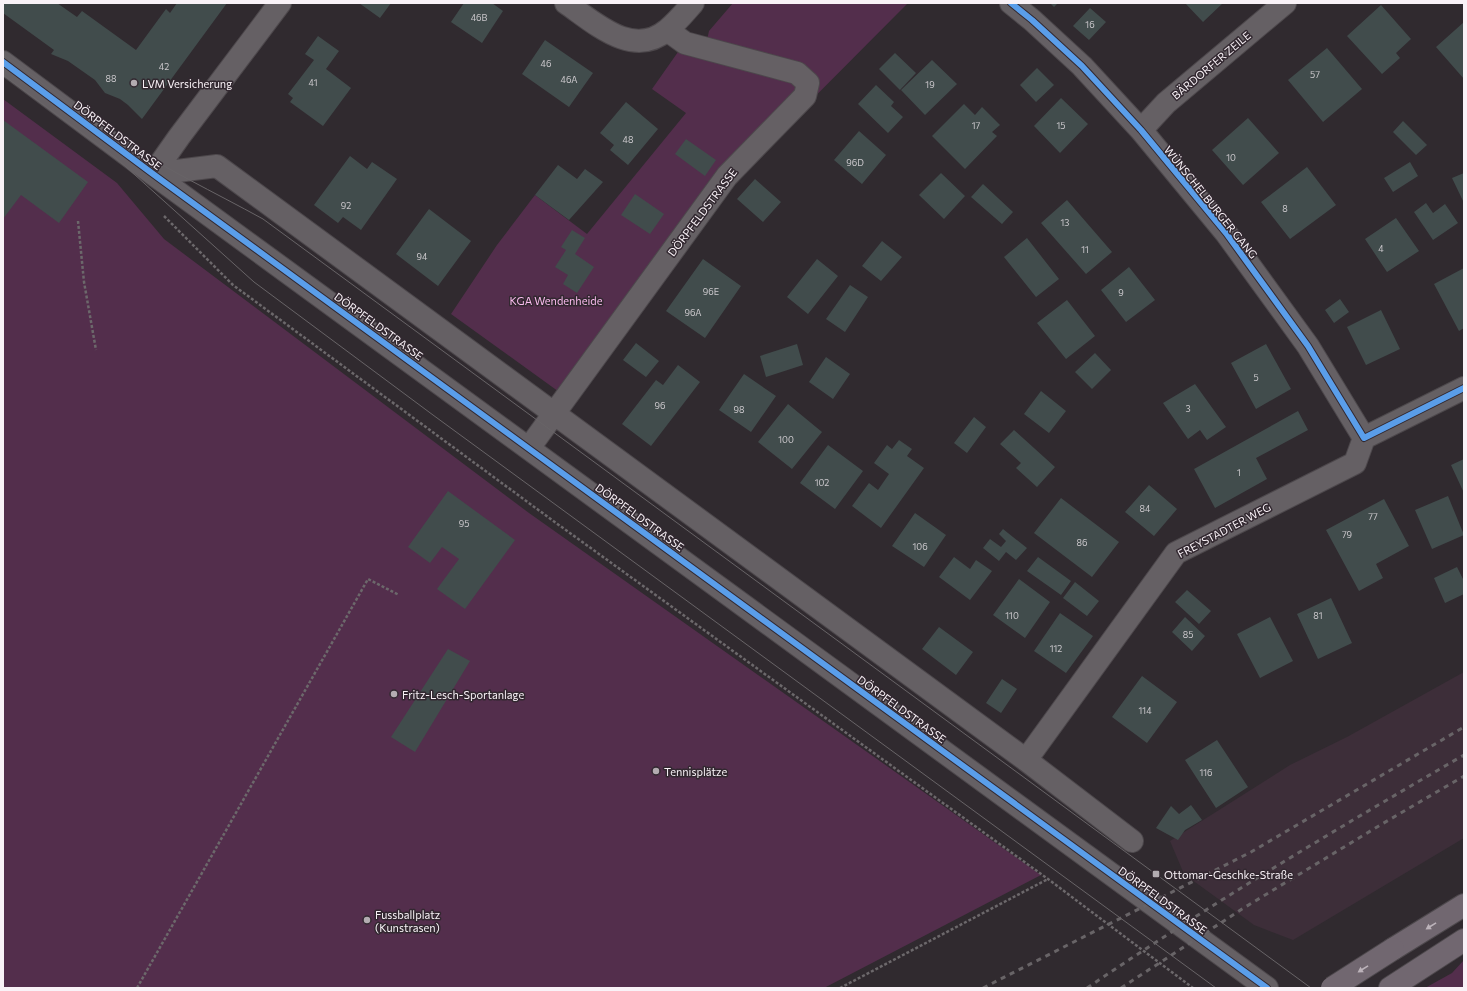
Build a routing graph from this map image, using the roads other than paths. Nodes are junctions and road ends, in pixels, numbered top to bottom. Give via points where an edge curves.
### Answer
1 (280, 3) edge
2 (566, 3) edge
3 (693, 3) edge
4 (1011, 3) edge
5 (1285, 3) edge
6 (666, 30) junction
7 (3, 62) edge
8 (1141, 130) junction
9 (153, 174) junction
10 (1464, 388) edge
11 (553, 413) junction
12 (1364, 438) junction
13 (529, 448) junction
14 (1026, 760) junction
15 (1132, 841) dead end
16 (1464, 905) edge
17 (1464, 940) edge
18 (1267, 988) edge
19 (1332, 988) edge
20 (1390, 988) edge

1 - 9 street
2 - 6 street via 608,32 629,41 650,39
3 - 6 street
4 - 8 street, WÜNSCHELBURGER GANG via 1082,66
5 - 8 street, BÄRDORFER ZEILE via 1166,103
6 - 11 street, DÖRPFELDSTRASSE via 685,43 797,73 808,83 805,96 727,176
7 - 9 street, DÖRPFELDSTRASSE
8 - 12 street, WÜNSCHELBURGER GANG via 1226,233 1308,346
9 - 11 street, DÖRPFELDSTRASSE via 217,166
9 - 13 street, DÖRPFELDSTRASSE
10 - 12 street
11 - 13 street
11 - 14 street, DÖRPFELDSTRASSE
12 - 14 street, FREYSTADTER WEG via 1355,463 1176,553
13 - 18 street, DÖRPFELDSTRASSE
14 - 15 street, DÖRPFELDSTRASSE
16 -> 19 highway, bridge
17 - 20 highway

